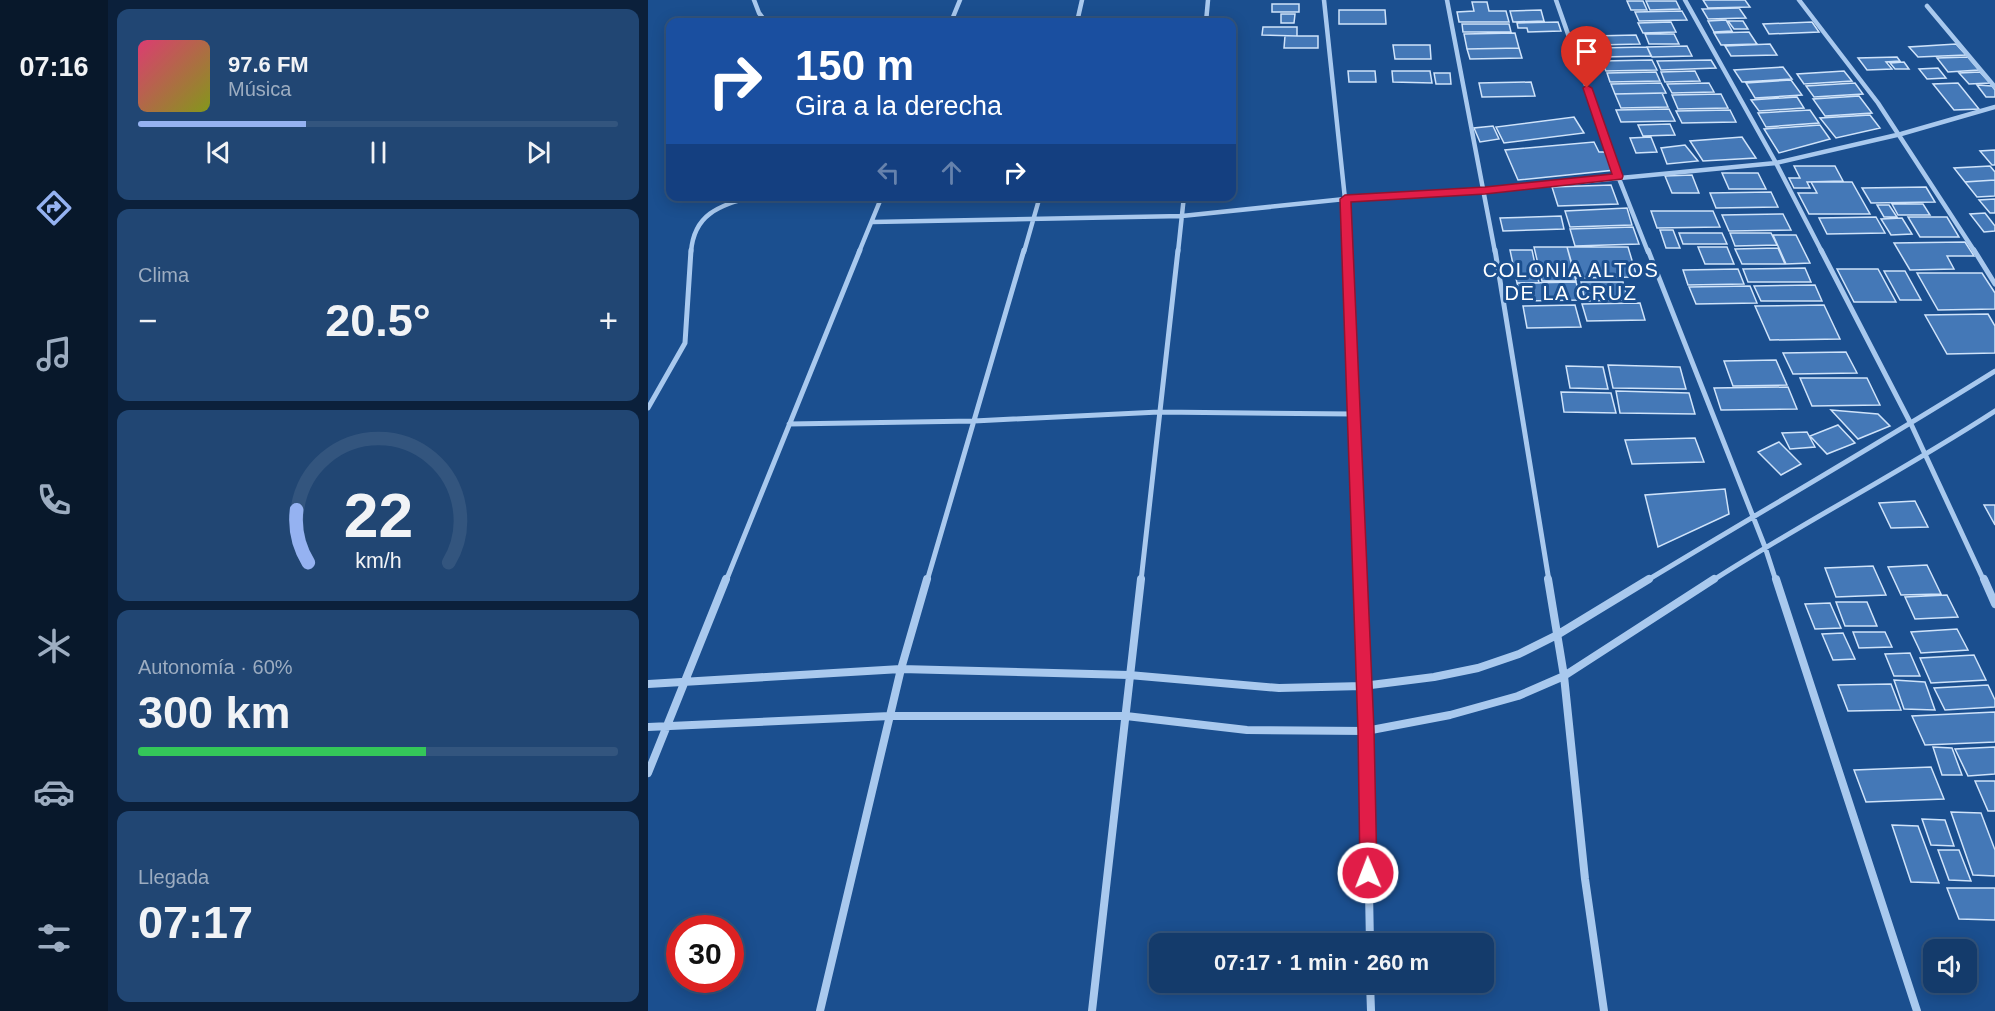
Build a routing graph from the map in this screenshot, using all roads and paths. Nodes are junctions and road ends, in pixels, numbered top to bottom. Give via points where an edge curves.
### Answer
1 (754, 0) edge
2 (960, 0) edge
3 (1082, 0) edge
4 (1208, 0) edge
5 (1324, 0) edge
6 (1447, 0) edge
7 (1556, 0) edge
8 (1685, 0) edge
9 (1799, 0) edge
10 (1927, 6) dead end
11 (763, 18) edge
12 (953, 18) edge
13 (1078, 18) edge
14 (1206, 18) edge
15 (1995, 87) edge
16 (1995, 107) edge
17 (1901, 134) junction
18 (1776, 163) junction
19 (1618, 176) junction
20 (1485, 190) junction
21 (1345, 199) junction
22 (736, 201) edge
23 (880, 201) edge
24 (1039, 201) edge
25 (1184, 201) edge
26 (1182, 216) junction
27 (1035, 219) junction
28 (872, 222) junction
29 (1995, 284) edge
30 (1995, 371) edge
31 (648, 408) edge
32 (1995, 411) edge
33 (1159, 412) junction
34 (1353, 414) junction
35 (974, 421) junction
36 (789, 424) junction
37 (1911, 424) junction
38 (1927, 455) junction
39 (1754, 517) junction
40 (1765, 547) junction
41 (1995, 604) edge
42 (1557, 635) junction
43 (901, 669) junction
44 (1129, 675) junction
45 (1564, 676) junction
46 (684, 682) junction
47 (648, 684) edge
48 (1363, 686) junction
49 (890, 716) junction
50 (1126, 716) junction
51 (667, 726) junction
52 (648, 728) edge
53 (1366, 730) junction
54 (648, 773) edge
55 (1370, 933) edge
56 (1370, 993) edge
57 (820, 1011) edge
58 (1092, 1011) edge
59 (1371, 1011) edge
60 (1604, 1011) edge
61 (1917, 1011) edge

1 - 11 street
2 - 12 street
3 - 13 street
4 - 14 street
5 - 21 street
6 - 20 street
7 - 19 street
8 - 18 street
9 - 17 street
10 - 15 street
16 - 17 street
17 - 18 street
17 - 29 street
18 - 19 street
18 - 37 street
19 - 20 street
19 - 39 street
20 - 21 street
20 - 42 street
21 - 26 street
21 - 34 street
22 - 31 street via 710,212 698,225 692,241 685,343
23 - 28 street
24 - 27 street
25 - 26 street
26 - 27 street
26 - 33 street
27 - 28 street
27 - 35 street
28 - 36 street
30 - 37 street
32 - 38 street
33 - 34 street
33 - 35 street
33 - 44 street
34 - 48 street
35 - 36 street
35 - 43 street
36 - 46 street
37 - 38 street
37 - 39 street
38 - 40 street
38 - 41 street
39 - 40 street
39 - 42 street
40 - 45 street
40 - 61 street
42 - 45 street
42 - 48 street via 1520,654 1478,668
43 - 44 street
43 - 46 street
43 - 49 street
44 - 48 street via 1279,688
44 - 50 street
45 - 53 street via 1518,696 1450,715
45 - 60 street via 1585,879
46 - 47 street
46 - 51 street
48 - 53 street
49 - 50 street
49 - 51 street
49 - 57 street
50 - 53 street via 1247,730
50 - 58 street
51 - 52 street
51 - 54 street
53 - 55 street
56 - 59 street

